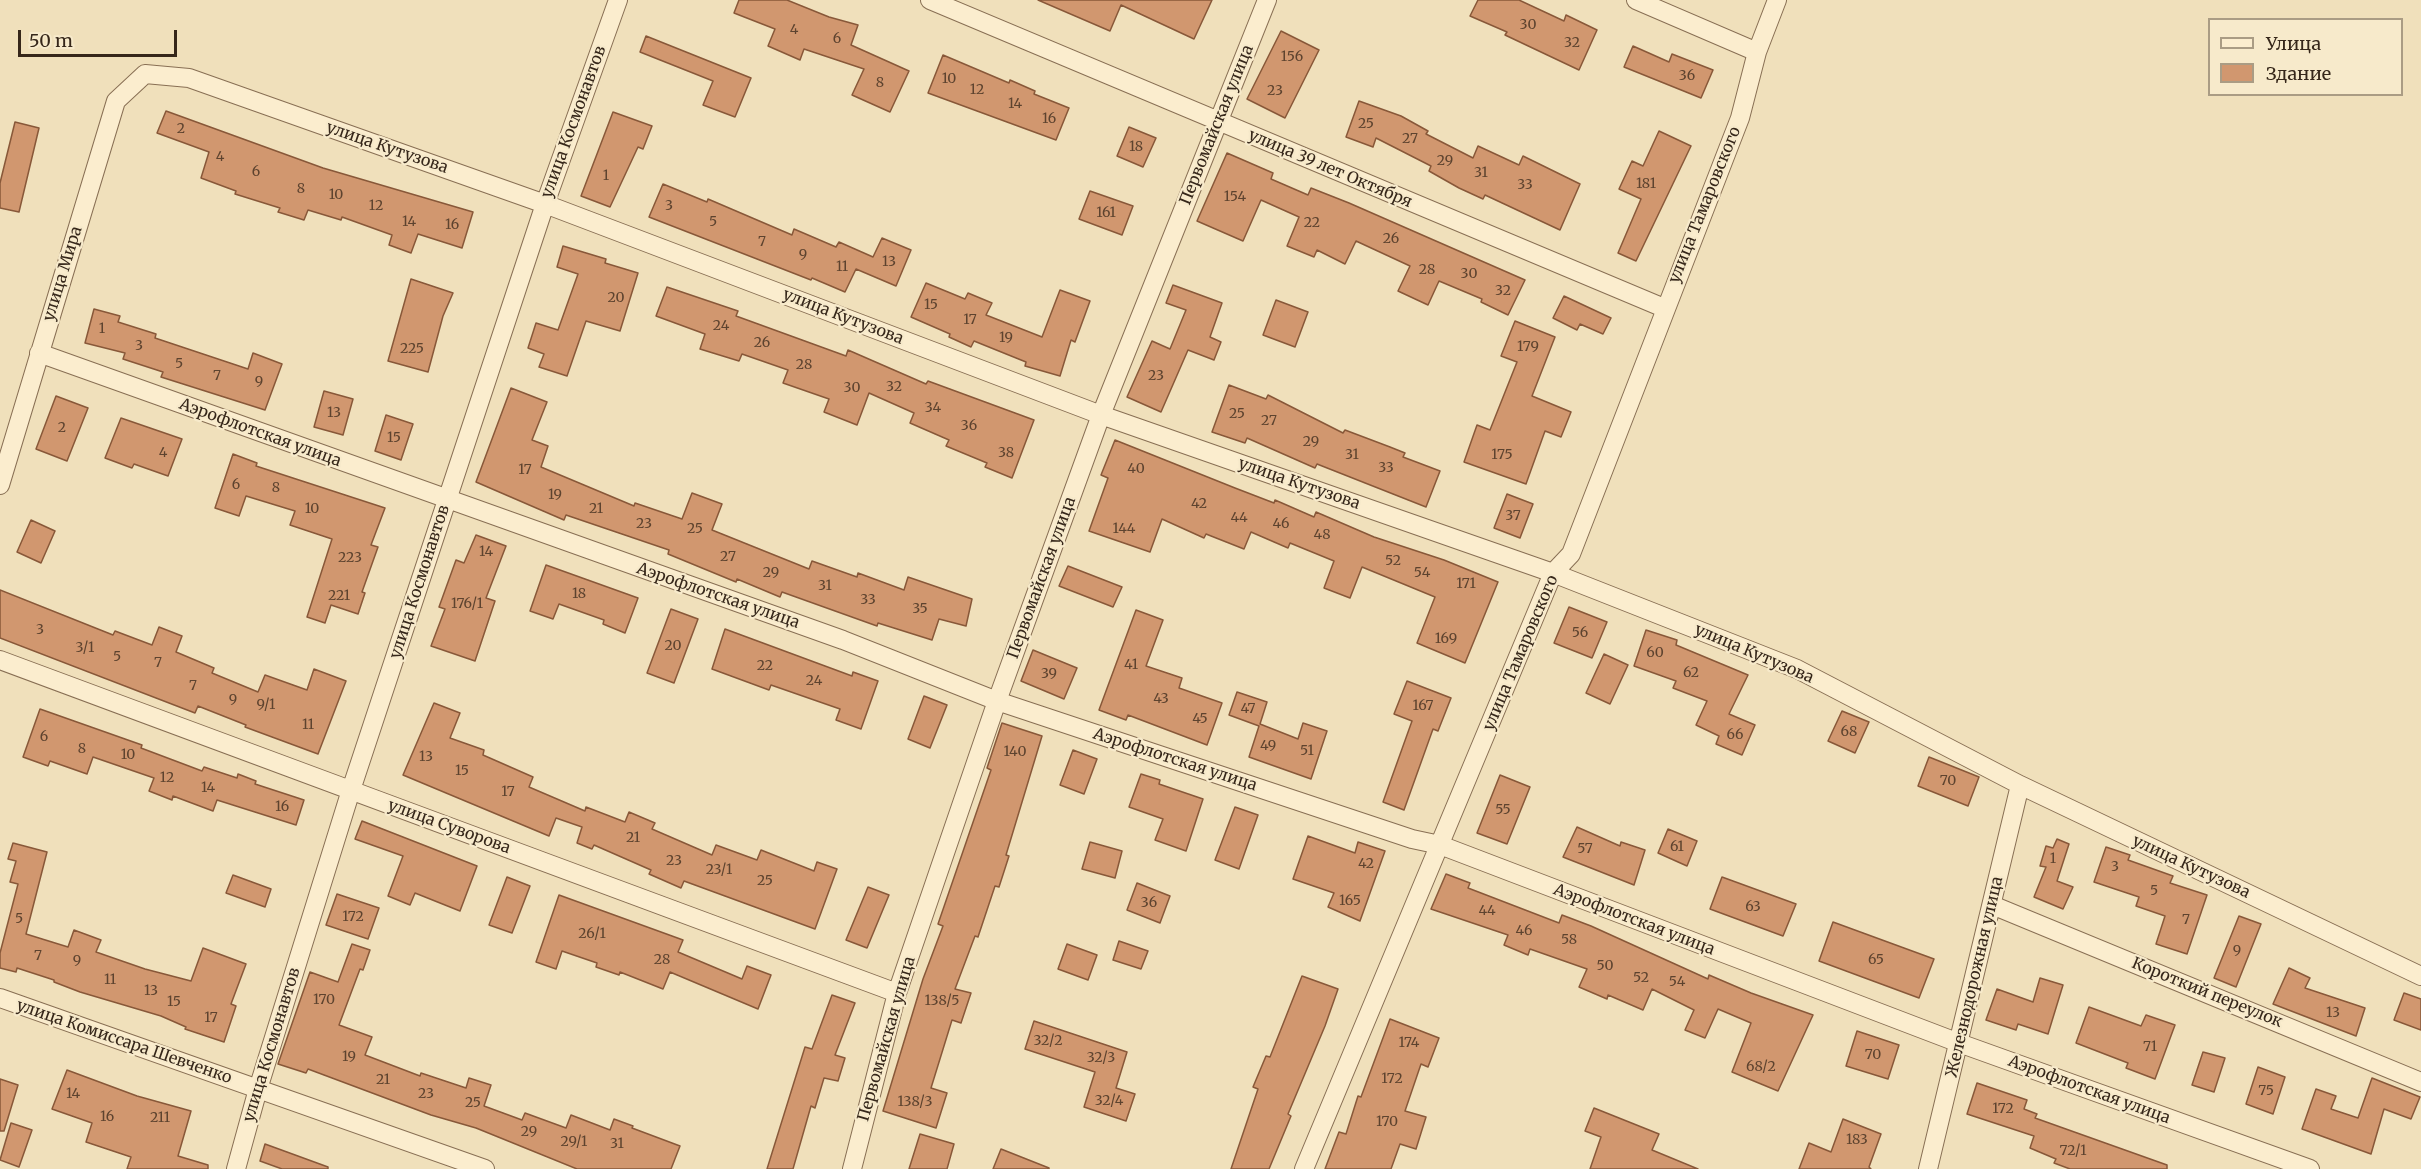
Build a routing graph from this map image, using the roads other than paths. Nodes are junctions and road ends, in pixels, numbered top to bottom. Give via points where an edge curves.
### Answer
1 (618, 0) edge
2 (930, 0) edge
3 (1267, 0) edge
4 (1636, 0) edge
5 (1777, 0) edge
6 (1757, 52) junction
7 (145, 74) joint
8 (1218, 123) junction
9 (545, 204) junction
10 (1664, 308) junction
11 (39, 353) junction
12 (1101, 415) junction
13 (0, 485) edge
14 (447, 500) junction
15 (1553, 573) junction
16 (0, 660) edge
17 (998, 701) junction
18 (2020, 785) junction
19 (351, 790) junction
20 (1440, 845) junction
21 (1992, 905) junction
22 (2421, 976) edge
23 (897, 993) junction
24 (0, 998) edge
25 (1959, 1043) junction
26 (2421, 1082) edge
27 (258, 1089) junction
28 (236, 1169) edge
29 (485, 1169) edge
30 (852, 1169) edge
31 (1304, 1169) edge
32 (1928, 1169) edge
33 (2310, 1169) edge

1 - 9 street, улица Космонавтов
2 - 8 street, улица 39 лет Октября
3 - 8 street, Первомайская улица
4 - 6 street
5 - 6 street, улица Тамаровского
6 - 10 street, улица Тамаровского via 1740,118
7 - 9 street, улица Кутузова via 189,78
7 - 11 street, улица Мира via 116,101
8 - 10 street, улица 39 лет Октября
8 - 12 street, Первомайская улица
9 - 12 street, улица Кутузова
9 - 14 street, улица Космонавтов
10 - 15 street, улица Тамаровского via 1570,554
11 - 13 street, улица Мира
11 - 14 street, Аэрофлотская улица
12 - 15 street, улица Кутузова
12 - 17 street, Первомайская улица
14 - 17 street, Аэрофлотская улица via 843,640
14 - 19 street, улица Космонавтов
15 - 18 street, улица Кутузова via 1797,669
15 - 20 street, улица Тамаровского
16 - 19 street, улица Суворова
17 - 20 street, Аэрофлотская улица
17 - 23 street, Первомайская улица
18 - 21 street, Железнодорожная улица
18 - 22 street, улица Кутузова
19 - 23 street, улица Суворова
19 - 27 street, улица Космонавтов
20 - 25 street, Аэрофлотская улица
20 - 31 street, улица Тамаровского
21 - 25 street, Железнодорожная улица
21 - 26 street, Короткий переулок
23 - 30 street, Первомайская улица
24 - 27 street, улица Комиссара Шевченко
25 - 32 street, Железнодорожная улица
25 - 33 street, Аэрофлотская улица
27 - 28 street, улица Космонавтов
27 - 29 street, улица Комиссара Шевченко

